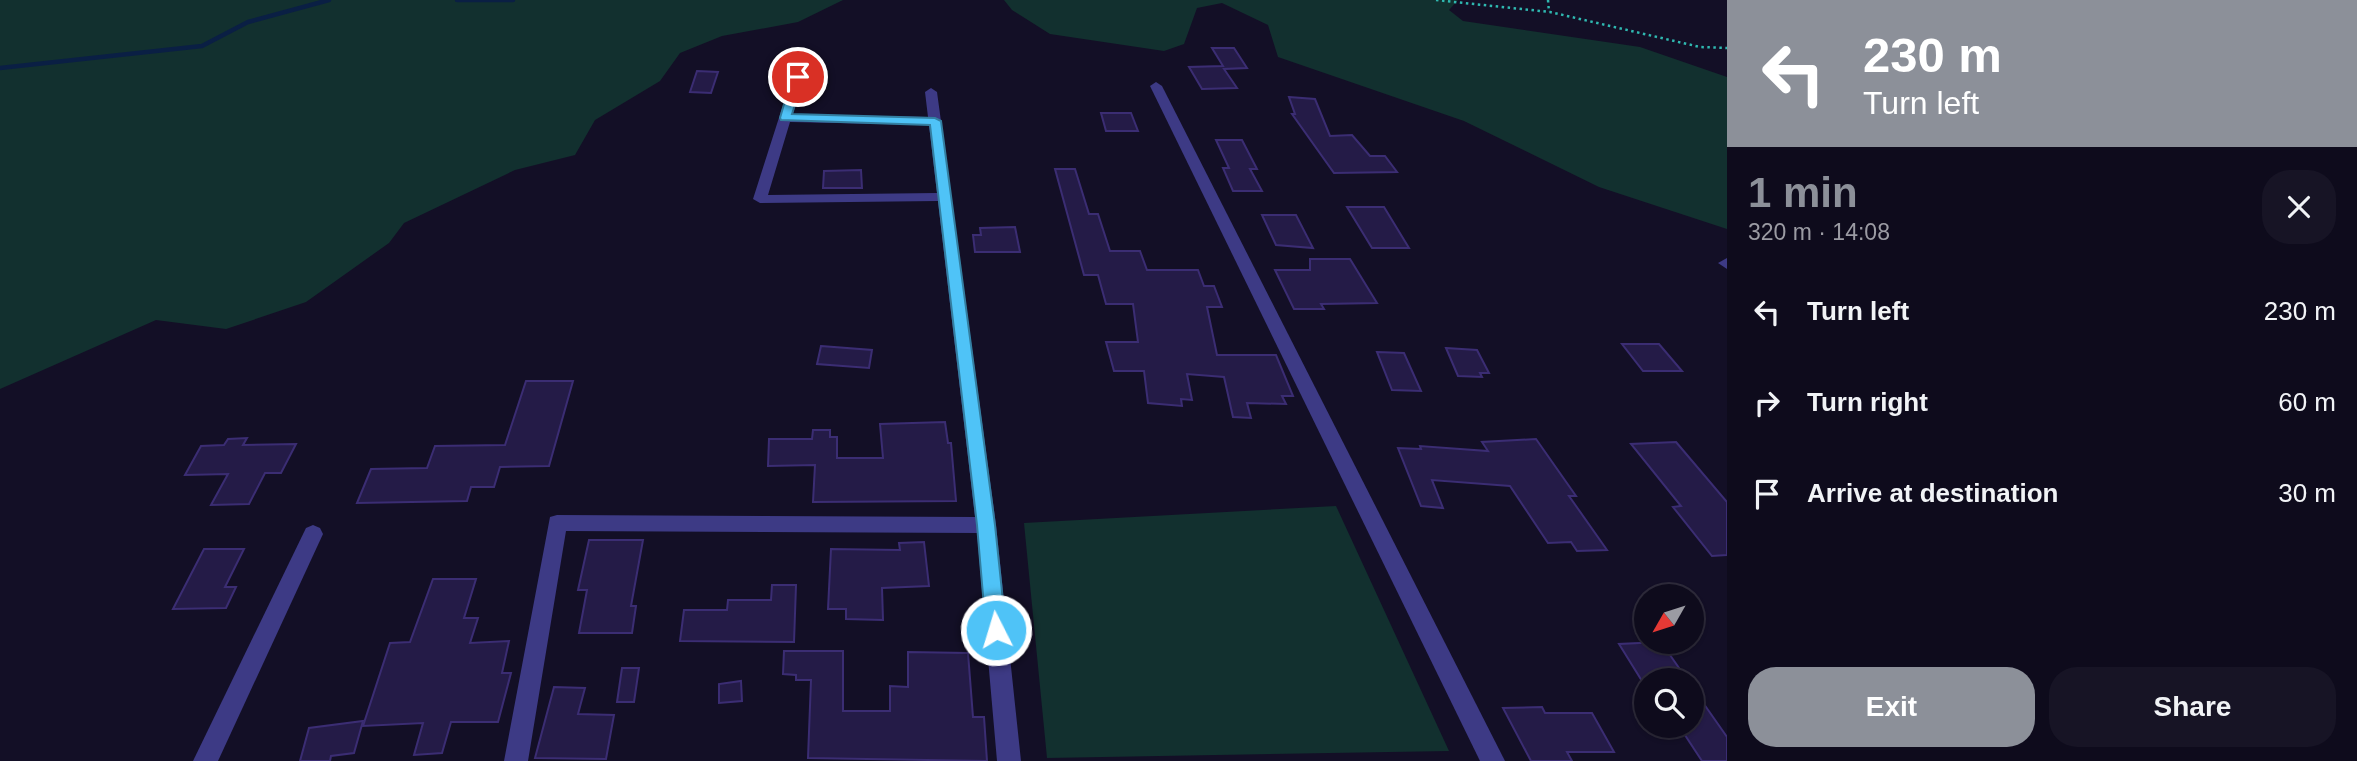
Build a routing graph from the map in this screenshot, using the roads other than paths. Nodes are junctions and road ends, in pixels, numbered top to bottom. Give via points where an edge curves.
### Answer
1 (798, 77) dead end
2 (1156, 86) dead end
3 (932, 92) dead end
4 (786, 118) junction
5 (935, 121) junction
6 (945, 197) junction
7 (986, 525) junction
8 (313, 534) dead end
9 (205, 761) edge
10 (516, 761) edge
11 (1009, 761) edge
12 (1493, 761) edge

1 - 4 street
2 - 12 street
3 - 5 street
4 - 5 street
4 - 6 street via 760,200
5 - 6 street
6 - 7 street
7 - 10 street via 557,523
7 - 11 street
8 - 9 street

